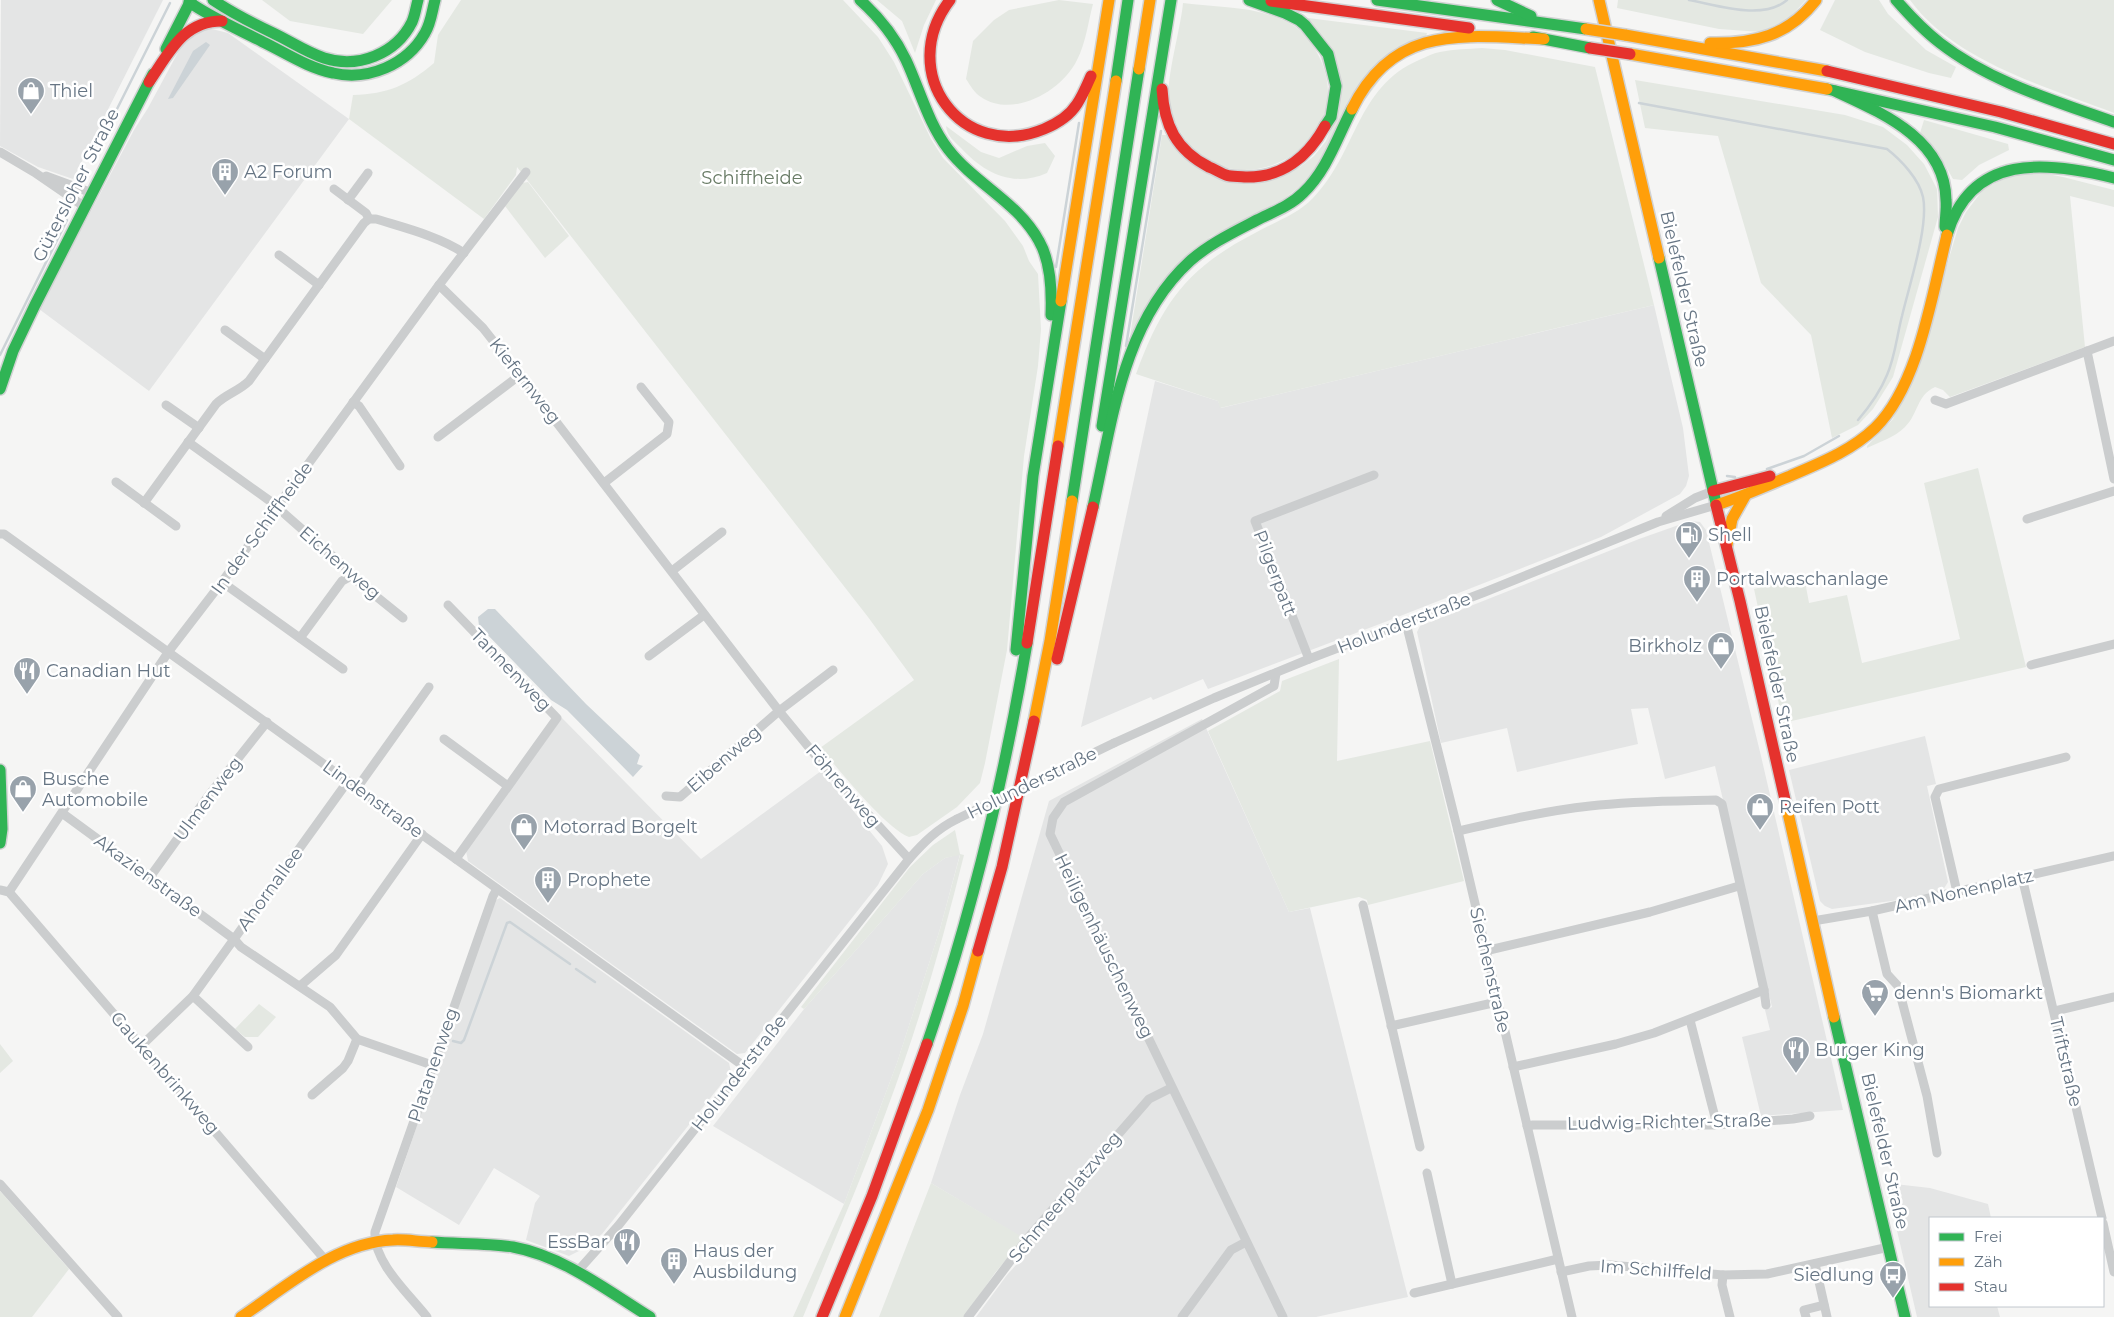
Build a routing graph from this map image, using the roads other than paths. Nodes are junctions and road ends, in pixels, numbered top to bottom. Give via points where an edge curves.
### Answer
1 (213, 0) edge
2 (418, 0) edge
3 (435, 0) edge
4 (860, 0) edge
5 (950, 0) edge
6 (1109, 0) edge
7 (1128, 0) edge
8 (1150, 0) edge
9 (1171, 0) edge
10 (1249, 0) edge
11 (1261, 0) edge
12 (1377, 0) edge
13 (1497, 0) edge
14 (1599, 0) edge
15 (1816, 0) edge
16 (1896, 0) edge
17 (189, 1) edge
18 (222, 21) junction
19 (1549, 24) junction
20 (1165, 34) junction
21 (1544, 39) junction
22 (1103, 40) junction
23 (1655, 40) junction
24 (149, 82) junction
25 (1835, 91) junction
26 (2114, 122) edge
27 (2114, 144) edge
28 (0, 152) edge
29 (2114, 160) edge
30 (34, 172) junction
31 (526, 172) dead end
32 (368, 173) dead end
33 (2114, 178) edge
34 (334, 189) dead end
35 (92, 193) junction
36 (348, 200) junction
37 (84, 207) junction
38 (369, 219) junction
39 (464, 253) junction
40 (279, 255) dead end
41 (319, 285) junction
42 (440, 285) junction
43 (226, 330) dead end
44 (2114, 341) edge
45 (2087, 351) junction
46 (265, 359) junction
47 (520, 375) junction
48 (1048, 380) junction
49 (641, 387) dead end
50 (0, 389) edge
51 (1935, 400) dead end
52 (353, 402) junction
53 (166, 405) dead end
54 (199, 428) junction
55 (438, 437) dead end
56 (188, 442) junction
57 (400, 466) dead end
58 (1374, 476) dead end
59 (2114, 479) edge
60 (116, 482) dead end
61 (604, 483) junction
62 (1713, 491) junction
63 (2114, 491) edge
64 (1745, 496) junction
65 (144, 503) junction
66 (1716, 505) junction
67 (277, 507) junction
68 (623, 507) joint
69 (2027, 519) dead end
70 (1658, 522) junction
71 (176, 526) dead end
72 (1088, 527) junction
73 (722, 532) dead end
74 (0, 534) edge
75 (1727, 545) junction
76 (672, 571) junction
77 (351, 576) junction
78 (222, 582) junction
79 (448, 604) dead end
80 (704, 615) junction
81 (403, 618) dead end
82 (1406, 623) junction
83 (300, 638) junction
84 (2114, 644) edge
85 (169, 651) junction
86 (649, 656) dead end
87 (1309, 659) junction
88 (2031, 665) dead end
89 (343, 669) dead end
90 (832, 670) dead end
91 (1276, 673) junction
92 (429, 687) dead end
93 (779, 711) junction
94 (1014, 717) junction
95 (267, 722) junction
96 (444, 739) dead end
97 (1029, 748) junction
98 (2066, 757) dead end
99 (0, 770) edge
100 (348, 781) junction
101 (508, 786) junction
102 (357, 788) junction
103 (666, 796) dead end
104 (62, 812) junction
105 (1458, 831) junction
106 (422, 834) junction
107 (0, 843) edge
108 (2114, 856) edge
109 (456, 859) junction
110 (909, 859) junction
111 (150, 877) junction
112 (2022, 877) junction
113 (1740, 886) junction
114 (497, 889) junction
115 (4, 891) edge
116 (1957, 892) junction
117 (1363, 905) dead end
118 (1872, 911) junction
119 (1813, 921) junction
120 (234, 939) junction
121 (1485, 951) junction
122 (300, 986) junction
123 (1764, 990) junction
124 (193, 996) junction
125 (2114, 997) edge
126 (1497, 1002) junction
127 (1766, 1004) dead end
128 (2054, 1011) junction
129 (1690, 1020) junction
130 (1391, 1026) junction
131 (357, 1039) junction
132 (141, 1046) junction
133 (248, 1047) dead end
134 (432, 1066) junction
135 (744, 1067) junction
136 (1513, 1068) junction
137 (1171, 1088) junction
138 (312, 1095) dead end
139 (1810, 1116) dead end
140 (1717, 1125) junction
141 (1527, 1126) junction
142 (1420, 1146) dead end
143 (1937, 1153) dead end
144 (1427, 1172) dead end
145 (0, 1184) edge
146 (2102, 1217) edge
147 (2104, 1227) edge
148 (374, 1242) junction
149 (1246, 1242) junction
150 (1890, 1248) junction
151 (1558, 1259) junction
152 (327, 1262) junction
153 (1815, 1264) junction
154 (1561, 1272) junction
155 (2114, 1272) edge
156 (576, 1273) junction
157 (1723, 1275) junction
158 (1452, 1284) junction
159 (1414, 1293) dead end
160 (1824, 1305) junction
161 (118, 1317) edge
162 (241, 1317) edge
163 (427, 1317) edge
164 (650, 1317) edge
165 (822, 1317) edge
166 (845, 1317) edge
167 (968, 1317) edge
168 (1182, 1317) edge
169 (1284, 1317) edge
170 (1572, 1317) edge
171 (1730, 1317) edge
172 (1806, 1317) edge
173 (1826, 1317) edge
174 (1905, 1317) edge

1 - 2 main road via 295,45 326,58 349,62 381,55 397,42 413,20
3 - 18 main road via 425,32 407,55 388,68 371,74 346,75 319,68
4 - 48 main road via 889,31 905,58 928,114 949,151 1018,213 1040,241 1052,299
5 - 22 main road via 939,15 931,35 932,77 940,97 953,114 989,135 1010,138 1032,135 1051,128 1068,115 1088,86
6 - 22 main road
7 - 94 main road
8 - 97 main road via 1050,641
9 - 20 main road
10 - 20 main road via 1304,24 1324,48 1334,78 1334,105 1325,131 1306,156 1279,172 1248,178 1228,175 1199,163 1184,149 1164,113
11 - 21 main road
12 - 19 main road
13 - 19 main road
14 - 62 main road, Bielefelder Straße
15 - 23 main road via 1806,14 1791,25 1756,40 1718,44
16 - 26 main road via 1921,28 1966,61 2028,90
17 - 18 main road
17 - 24 main road, Gütersloher Straße
18 - 24 main road via 192,27
19 - 23 main road, bridge
20 - 72 main road
21 - 25 main road, bridge
21 - 72 main road via 1454,36 1410,48 1389,61 1358,97 1332,154 1317,179 1303,194 1213,242 1182,268 1162,290 1135,342 1117,402
22 - 48 main road
23 - 27 main road via 1844,74 2001,112
24 - 35 main road, Gütersloher Straße
25 - 29 main road via 1936,112
25 - 62 main road via 1890,117 1912,134 1934,158 1946,186 1944,228 1906,371 1884,413 1846,445 1757,480
28 - 30 street
30 - 35 street
30 - 37 street
31 - 39 street, In der Schiffheide
32 - 36 street
33 - 64 main road via 2073,167 2030,165 2007,169 1979,184 1965,199 1951,224 1911,372 1888,415 1849,449
34 - 36 street
35 - 37 main road, Gütersloher Straße
36 - 38 street
37 - 50 main road, Gütersloher Straße via 13,351
38 - 39 street via 416,232
38 - 41 street
39 - 42 street, In der Schiffheide
40 - 41 street
41 - 46 street
42 - 47 street, Kiefernweg via 483,328
42 - 52 street, In der Schiffheide
43 - 46 street
44 - 45 street
45 - 51 street via 1946,404
45 - 59 street
46 - 54 street via 243,388 216,404
47 - 55 street
47 - 61 street, Kiefernweg
48 - 94 main road via 1033,476 1015,658
49 - 61 street via 669,422 667,434
52 - 57 street
52 - 67 street, In der Schiffheide
53 - 54 street
54 - 56 street
56 - 65 street
56 - 67 street, Eichenweg
58 - 87 street, Pilgerpatt via 1255,521
60 - 65 street
61 - 68 street, Kiefernweg
62 - 66 main road, Bielefelder Straße
62 - 70 street, Holunderstraße via 1695,498
63 - 69 street
64 - 66 main road
64 - 75 main road via 1733,515
65 - 71 street
66 - 70 street, Holunderstraße
66 - 75 main road, Bielefelder Straße
67 - 77 street, Eichenweg
67 - 78 street, In der Schiffheide
68 - 76 street, Föhrenweg
70 - 82 street, Holunderstraße
72 - 97 main road via 1049,696
73 - 76 street
74 - 85 street, Lindenstraße
75 - 119 main road, Bielefelder Straße
76 - 80 street, Föhrenweg
77 - 81 street, Eichenweg
77 - 83 street via 342,581
78 - 83 street
78 - 85 street, In der Schiffheide
79 - 101 street, Tannenweg via 557,718
80 - 86 street
80 - 93 street, Föhrenweg
82 - 87 street, Holunderstraße
82 - 105 street, Siechenstraße
83 - 89 street
84 - 88 street
85 - 95 street, Lindenstraße
85 - 104 street, In der Schiffheide
87 - 91 street, Holunderstraße
90 - 93 street
91 - 110 street, Holunderstraße, bridge via 1114,743 957,819 928,838
91 - 137 street, Heiligenhäuschenweg via 1274,686 1064,802 1053,818 1050,834
92 - 102 street
93 - 103 street, Eibenweg via 680,798
93 - 110 street, Föhrenweg
94 - 165 main road via 976,882 926,1051
95 - 100 street, Lindenstraße
95 - 111 street, Ulmenweg
96 - 101 street
97 - 166 main road via 1002,867 963,1006 928,1110
98 - 116 street via 1939,789 1935,797
99 - 107 main road
100 - 102 street, Lindenstraße
100 - 120 street, Ahornallee
101 - 109 street, Tannenweg
102 - 106 street, Lindenstraße
104 - 111 street, Akazienstraße
104 - 115 street, In der Schiffheide
105 - 113 street via 1524,816 1592,806 1716,800 1722,804
105 - 121 street, Siechenstraße
106 - 109 street, Lindenstraße
106 - 122 street via 336,955
108 - 112 street, Am Nonenplatz
109 - 114 street, Lindenstraße
110 - 135 street, Holunderstraße
111 - 120 street, Akazienstraße
112 - 116 street, Am Nonenplatz
112 - 128 street, Triftstraße
113 - 121 street via 1650,912
113 - 123 street
114 - 134 street, Platanenweg
114 - 135 street, Lindenstraße
115 - 132 street, Gaukenbrinkweg
116 - 118 street, Am Nonenplatz
117 - 130 street
118 - 119 street, Am Nonenplatz
118 - 143 street via 1887,974 1898,986
119 - 150 main road, Bielefelder Straße
120 - 122 street, Akazienstraße via 259,960
120 - 124 street, Ahornallee
121 - 126 street, Siechenstraße
122 - 131 street, Akazienstraße via 330,1007
123 - 127 street
123 - 129 street
124 - 132 street, Ahornallee
124 - 133 street
125 - 128 street
126 - 130 street
126 - 136 street, Siechenstraße
128 - 146 street, Triftstraße
129 - 136 street via 1616,1044
129 - 140 street
130 - 142 street
131 - 134 street
131 - 138 street via 343,1068
132 - 152 street, Gaukenbrinkweg
134 - 148 street, Platanenweg
135 - 156 street, Holunderstraße via 618,1226
136 - 141 street, Siechenstraße
137 - 149 street, Heiligenhäuschenweg
137 - 167 street, Schmeerplatzweg via 1149,1099 1028,1240
139 - 140 street, Ludwig-Richter-Straße
140 - 141 street, Ludwig-Richter-Straße
141 - 151 street, Siechenstraße
144 - 158 street
145 - 161 street
147 - 155 street
148 - 152 main road
148 - 156 main road via 393,1240 512,1247 528,1250
148 - 163 street via 379,1258
149 - 168 street via 1231,1250
149 - 169 street, Heiligenhäuschenweg
150 - 153 street, Im Schilffeld
150 - 174 main road, Bielefelder Straße
151 - 154 street, Siechenstraße
151 - 158 street
152 - 162 main road
153 - 157 street, Im Schilffeld via 1767,1274
153 - 160 street
154 - 157 street, Im Schilffeld via 1610,1265
154 - 170 street, Siechenstraße
156 - 164 main road
157 - 171 street, Im Schilffeld via 1722,1285
158 - 159 street
160 - 172 street via 1804,1310
160 - 173 street

